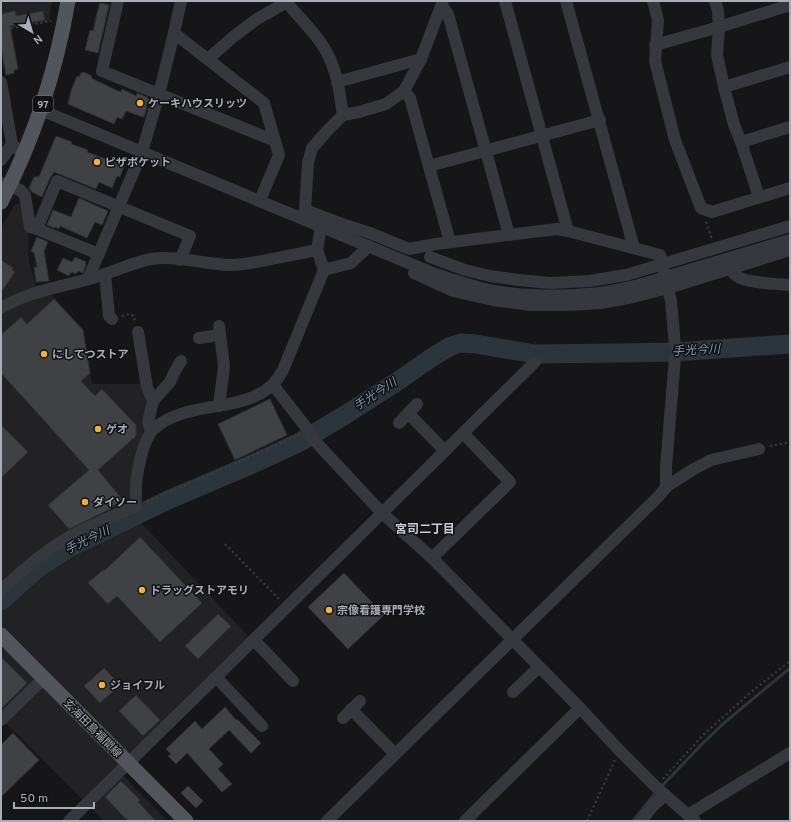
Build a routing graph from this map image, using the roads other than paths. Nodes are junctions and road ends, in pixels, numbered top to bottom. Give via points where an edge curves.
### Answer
1 (68, 1) edge
2 (118, 1) edge
3 (181, 1) edge
4 (505, 1) edge
5 (566, 1) edge
6 (653, 1) edge
7 (716, 1) edge
8 (287, 2) edge
9 (442, 3) edge
10 (790, 5) edge
11 (719, 27) junction
12 (174, 33) junction
13 (656, 45) junction
14 (208, 59) junction
15 (421, 59) junction
16 (790, 67) edge
17 (1, 82) edge
18 (337, 82) junction
19 (724, 87) junction
20 (404, 91) junction
21 (159, 94) junction
22 (41, 110) junction
23 (343, 115) junction
24 (600, 120) junction
25 (790, 127) edge
26 (543, 136) junction
27 (275, 141) junction
28 (741, 142) junction
29 (12, 144) junction
30 (486, 151) junction
31 (142, 152) junction
32 (23, 154) junction
33 (1, 160) edge
34 (429, 166) junction
35 (5, 185) edge
36 (790, 188) edge
37 (759, 197) junction
38 (260, 200) junction
39 (1, 202) edge
40 (119, 206) junction
41 (304, 214) junction
42 (321, 226) junction
43 (790, 226) edge
44 (37, 229) junction
45 (568, 231) junction
46 (509, 235) junction
47 (790, 240) edge
48 (450, 242) junction
49 (436, 244) junction
50 (368, 246) junction
51 (719, 247) junction
52 (634, 248) junction
53 (316, 250) junction
54 (790, 250) edge
55 (99, 254) junction
56 (430, 257) junction
57 (397, 258) junction
58 (180, 260) junction
59 (662, 264) junction
60 (730, 269) junction
61 (324, 270) junction
62 (430, 272) junction
63 (105, 274) junction
64 (88, 279) junction
65 (790, 286) edge
66 (668, 288) junction
67 (1, 308) edge
68 (112, 319) road end
69 (138, 332) road end
70 (199, 338) dead end
71 (182, 361) dead end
72 (535, 362) dead end
73 (273, 385) junction
74 (152, 400) junction
75 (418, 404) dead end
76 (219, 406) junction
77 (408, 413) junction
78 (399, 423) dead end
79 (151, 431) junction
80 (463, 433) junction
81 (758, 449) road end
82 (445, 451) junction
83 (666, 487) junction
84 (382, 513) junction
85 (432, 558) junction
86 (1, 590) edge
87 (1, 635) edge
88 (254, 640) junction
89 (512, 640) junction
90 (539, 667) junction
91 (216, 677) junction
92 (44, 678) junction
93 (293, 682) dead end
94 (513, 692) dead end
95 (580, 708) junction
96 (352, 709) dead end
97 (1, 720) edge
98 (262, 726) dead end
99 (790, 753) edge
100 (395, 754) junction
101 (128, 763) junction
102 (660, 791) junction
103 (692, 818) edge
104 (69, 821) edge
105 (186, 821) edge
106 (326, 821) edge
107 (465, 821) edge
108 (641, 821) edge

1 - 22 main road, 97 via 56,59
2 - 21 street via 102,71
3 - 12 street
4 - 26 street
5 - 24 street
6 - 13 street via 658,20
7 - 11 street
8 - 14 street via 257,19
8 - 18 street via 321,43 332,63
9 - 15 street
9 - 30 street via 448,14
10 - 11 street
11 - 13 street
11 - 19 street via 717,55
12 - 14 street
12 - 21 street
13 - 37 street via 655,61 675,140 701,208 712,212
14 - 27 street via 264,103
15 - 18 street
15 - 20 street
16 - 19 street
17 - 29 street
18 - 23 street
19 - 28 street
20 - 23 street via 386,104
20 - 34 street via 410,98
21 - 27 street
21 - 31 street
22 - 31 street
22 - 32 main road, 97
23 - 41 street via 312,148 308,164
24 - 26 street
24 - 52 street
25 - 28 street
26 - 30 street
26 - 45 street
27 - 38 street via 279,155
28 - 37 street
29 - 32 street
29 - 33 street
30 - 34 street
30 - 46 street
31 - 38 street
31 - 40 street
32 - 35 main road, 97
34 - 48 street
35 - 39 main road, 97
35 - 44 street via 20,190 25,195 30,227
36 - 37 street
38 - 41 street
40 - 44 street via 58,181
40 - 55 street
40 - 58 street via 190,236
41 - 42 street
41 - 49 street via 370,233 409,249
42 - 50 street
42 - 53 street
43 - 51 street
44 - 55 street
45 - 46 street via 557,229
45 - 52 street
46 - 48 street
47 - 62 street, bridge via 620,290 589,294 556,296 514,293 457,282
48 - 49 street
49 - 56 street
50 - 57 street
50 - 61 street via 351,262
51 - 59 street
51 - 60 street
52 - 59 street via 660,255
53 - 58 street via 230,265
53 - 61 street
54 - 60 street
55 - 64 street
56 - 59 street via 490,276 550,283 589,281 626,275
56 - 62 street
57 - 62 street
57 - 66 street via 404,269 453,291 530,305 569,306 601,303
58 - 63 street via 152,259
59 - 66 street
60 - 65 street via 737,277 745,280
60 - 66 street
61 - 73 street via 283,370
63 - 64 street
63 - 68 street via 109,316
64 - 67 street via 39,292 10,302
66 - 83 street via 675,351
69 - 74 street via 147,387
70 - 76 street via 219,330 224,366
71 - 74 street via 170,382
72 - 80 street
73 - 76 street via 247,400
73 - 84 street via 311,436
74 - 79 street via 148,422
75 - 77 street
76 - 79 street via 180,415 164,421
77 - 78 street
77 - 82 street
79 - 86 street via 144,446 137,476 136,506 67,538
80 - 82 street
80 - 85 street via 510,482
81 - 83 street via 711,460
82 - 84 street
83 - 89 street
84 - 85 street
84 - 88 street
85 - 89 street
87 - 92 main road, 玄海田島福間線
88 - 91 street
88 - 93 street
89 - 90 street
89 - 100 street
90 - 94 street
90 - 95 street
91 - 98 street
91 - 101 street
92 - 97 street
92 - 101 main road, 玄海田島福間線
95 - 102 street
95 - 107 street
96 - 100 street
99 - 103 street
100 - 106 street
101 - 104 street
101 - 105 main road, 玄海田島福間線
102 - 103 street
102 - 108 street via 653,806

